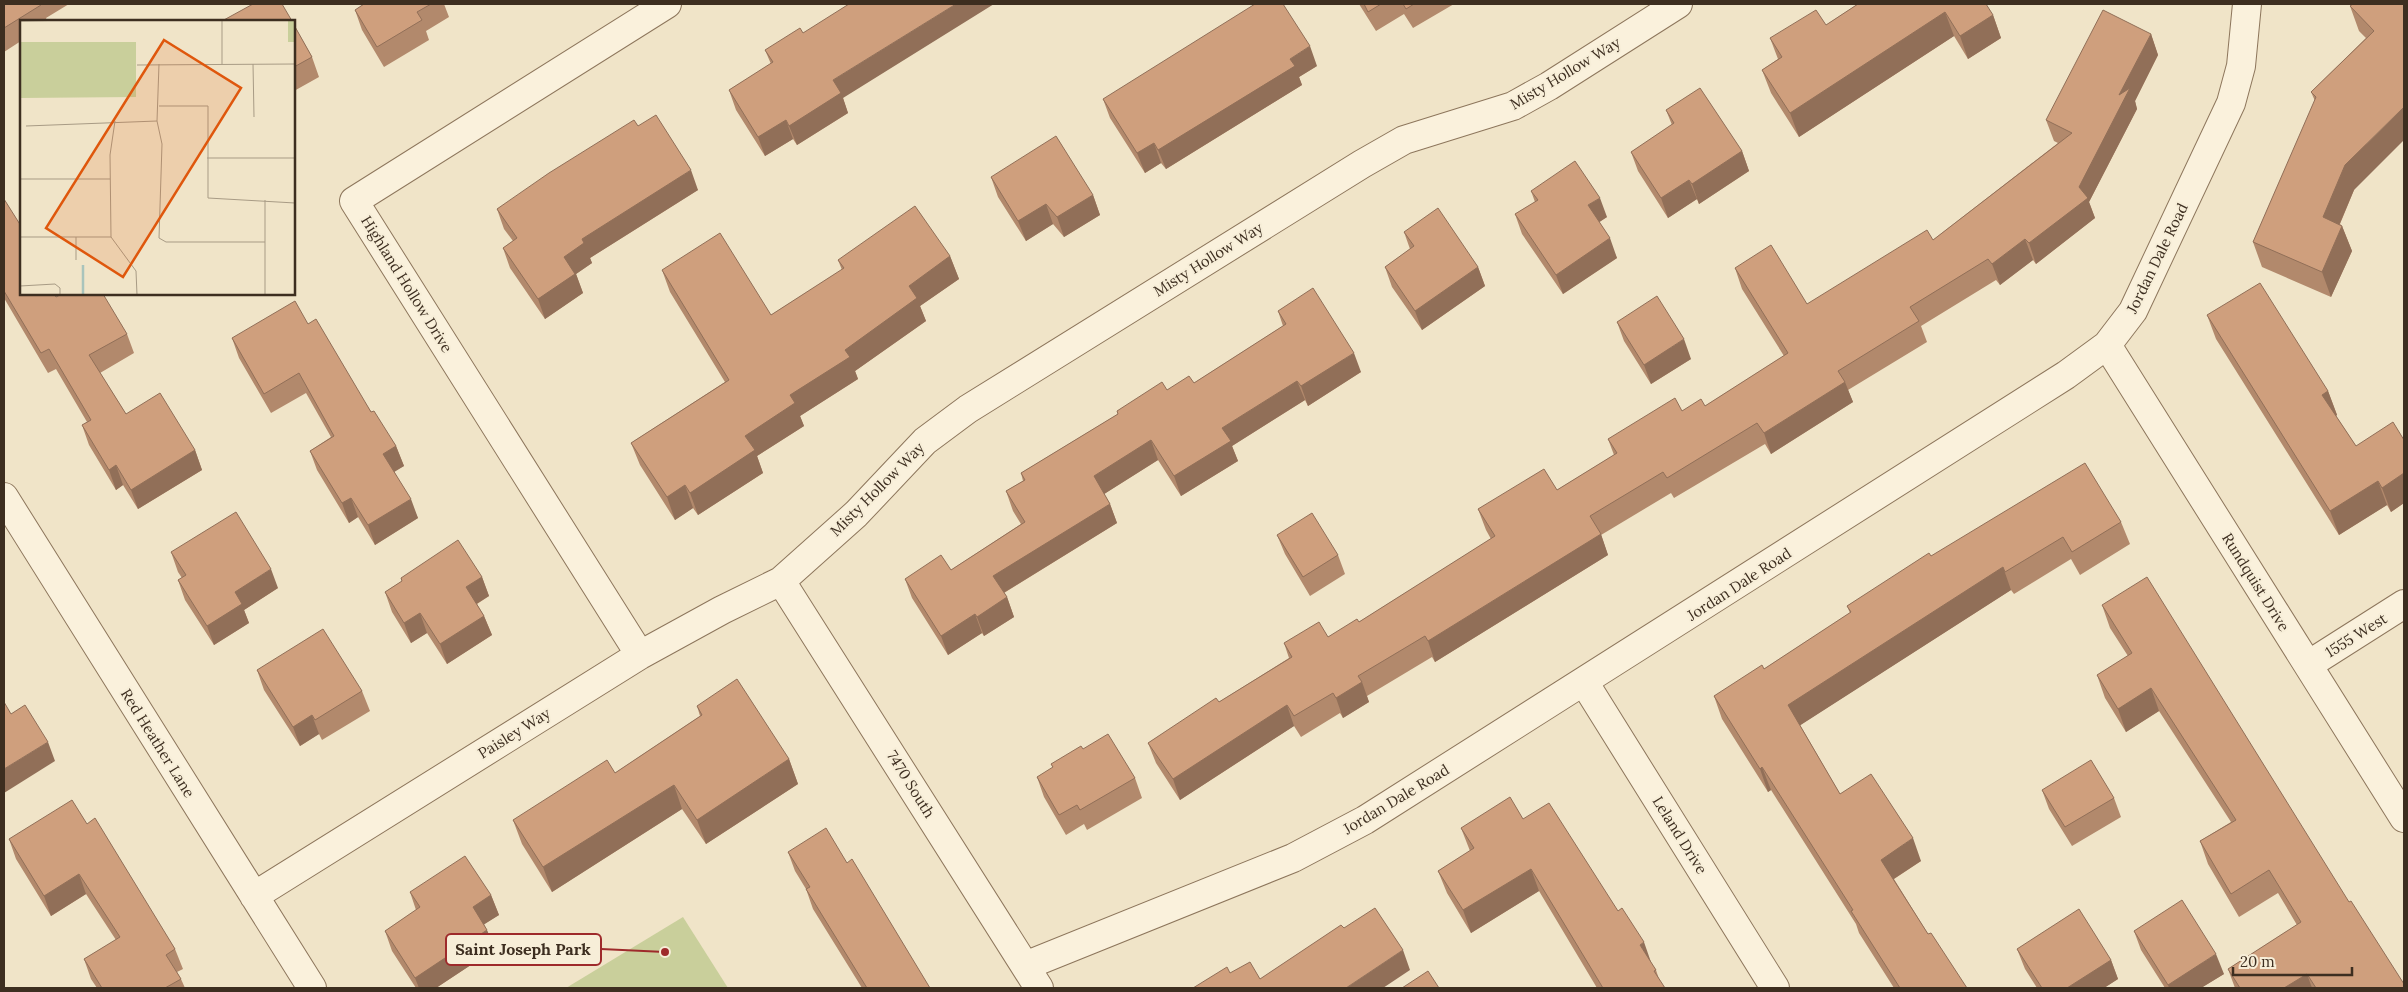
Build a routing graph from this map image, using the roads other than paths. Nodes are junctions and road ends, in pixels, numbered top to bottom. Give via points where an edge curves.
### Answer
1 (668, 4) edge
2 (1678, 4) edge
3 (2247, 4) edge
4 (2107, 345) junction
5 (4, 497) edge
6 (781, 581) junction
7 (2404, 604) edge
8 (640, 655) junction
9 (2308, 665) junction
10 (1584, 682) junction
11 (2404, 818) edge
12 (254, 896) junction
13 (1032, 977) edge
14 (312, 988) edge
15 (1775, 988) edge

1 - 8 street, Highland Hollow Drive via 354,201
2 - 6 street, Misty Hollow Way via 1514,106 1404,140 968,409 925,441 856,514
3 - 4 street, Jordan Dale Road via 2242,66 2232,104 2133,311
4 - 9 street, Rundquist Drive
4 - 10 street, Jordan Dale Road via 2066,375
5 - 12 street, Red Heather Lane
6 - 8 street, Paisley Way
6 - 13 street, 7470 South
7 - 9 street, 1555 West
8 - 12 street, Paisley Way
9 - 11 street, Rundquist Drive
10 - 13 street, Jordan Dale Road via 1365,820 1293,858
10 - 15 street, Leland Drive
12 - 14 street, Red Heather Lane

